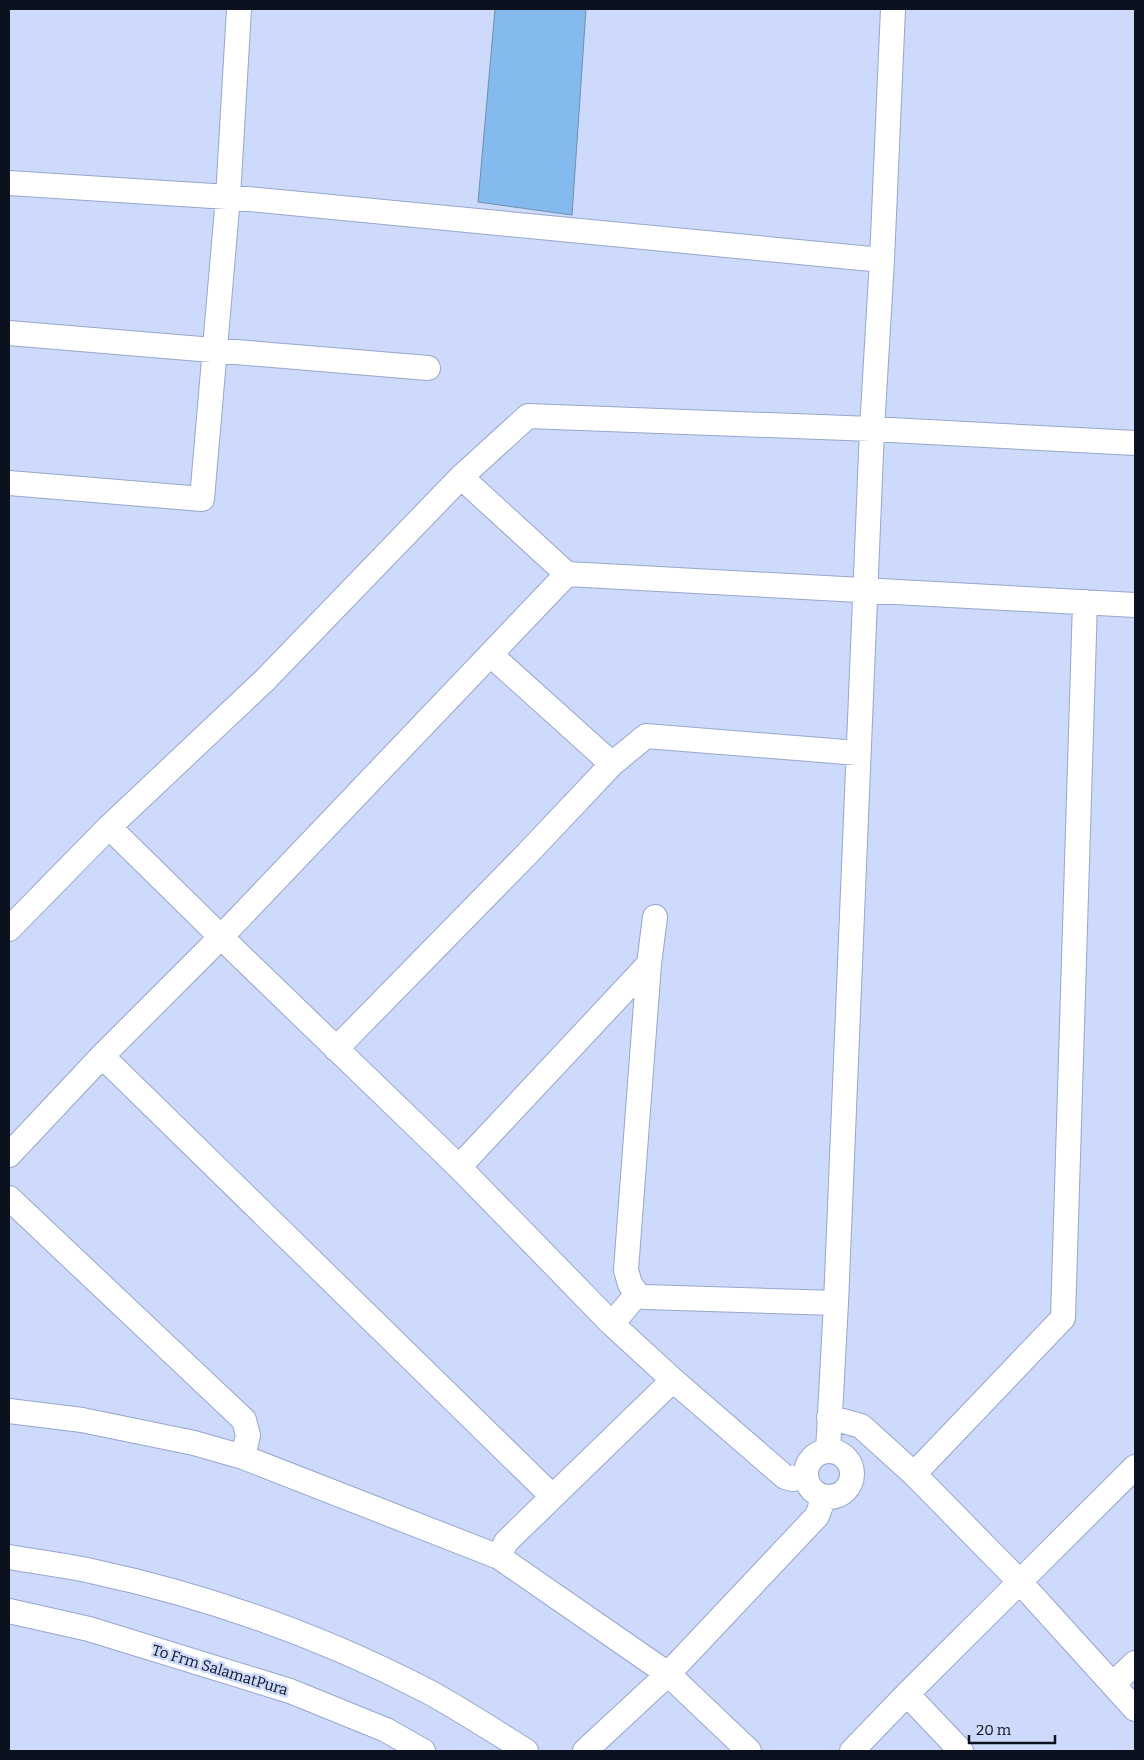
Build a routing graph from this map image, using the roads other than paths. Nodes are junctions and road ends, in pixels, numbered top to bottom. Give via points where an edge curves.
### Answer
1 (238, 9) edge
2 (893, 9) edge
3 (9, 183) edge
4 (228, 197) junction
5 (882, 260) junction
6 (9, 333) edge
7 (215, 351) junction
8 (428, 368) dead end
9 (872, 429) junction
10 (1135, 443) edge
11 (460, 477) junction
12 (9, 483) edge
13 (567, 574) junction
14 (865, 590) junction
15 (1085, 602) junction
16 (1135, 605) edge
17 (491, 656) junction
18 (858, 753) junction
19 (612, 764) junction
20 (110, 826) junction
21 (655, 917) dead end
22 (9, 929) edge
23 (221, 937) junction
24 (649, 964) junction
25 (336, 1049) junction
26 (102, 1056) junction
27 (9, 1155) edge
28 (458, 1167) junction
29 (9, 1198) edge
30 (637, 1294) junction
31 (836, 1303) junction
32 (612, 1324) junction
33 (673, 1380) junction
34 (9, 1411) edge
35 (829, 1418) junction
36 (828, 1452) junction
37 (244, 1457) junction
38 (1135, 1467) edge
39 (914, 1474) junction
40 (805, 1476) junction
41 (552, 1496) junction
42 (824, 1497) junction
43 (9, 1557) edge
44 (499, 1557) junction
45 (1020, 1582) junction
46 (9, 1611) edge
47 (1135, 1663) edge
48 (668, 1674) junction
49 (1113, 1684) junction
50 (907, 1694) junction
51 (1135, 1709) edge
52 (424, 1751) edge
53 (526, 1751) edge
54 (585, 1751) edge
55 (749, 1751) edge
56 (852, 1751) edge
57 (960, 1751) edge

1 - 4 street
2 - 5 street
3 - 4 street
4 - 5 street
4 - 7 street
5 - 9 street
6 - 7 street
7 - 8 street
7 - 12 street via 202,499
9 - 10 street
9 - 11 street via 528,416
9 - 14 street
11 - 13 street
11 - 20 street via 265,680
13 - 14 street
13 - 17 street
14 - 15 street
14 - 18 street
15 - 16 street
15 - 39 street via 1063,1318
17 - 19 street
17 - 23 street
18 - 19 street via 646,736
18 - 31 street
19 - 25 street
20 - 22 street
20 - 23 street
21 - 24 street
23 - 25 street
23 - 26 street
24 - 28 street
24 - 30 street via 626,1270
25 - 28 street
26 - 27 street
26 - 41 street
28 - 32 street
29 - 37 street via 244,1420 248,1434
30 - 31 street via 653,1298
30 - 32 street
31 - 35 street
32 - 33 street
33 - 40 street via 785,1477
33 - 41 street
34 - 37 street via 82,1420 194,1443
35 - 36 street
35 - 39 street via 861,1426
36 - 40 street via 819,1453 811,1459
36 - 42 street via 839,1454 852,1471 851,1482 844,1492 835,1497
37 - 44 street
38 - 45 street
39 - 45 street
40 - 42 street via 808,1486
41 - 44 street via 506,1542
42 - 48 street via 817,1516
43 - 53 street via 90,1570 160,1587 299,1633 430,1693
44 - 48 street
45 - 49 street
45 - 50 street
46 - 52 street, To Frm SalamatPura via 89,1629 290,1691 386,1730
47 - 49 street
48 - 54 street
48 - 55 street
49 - 51 street
50 - 56 street
50 - 57 street

